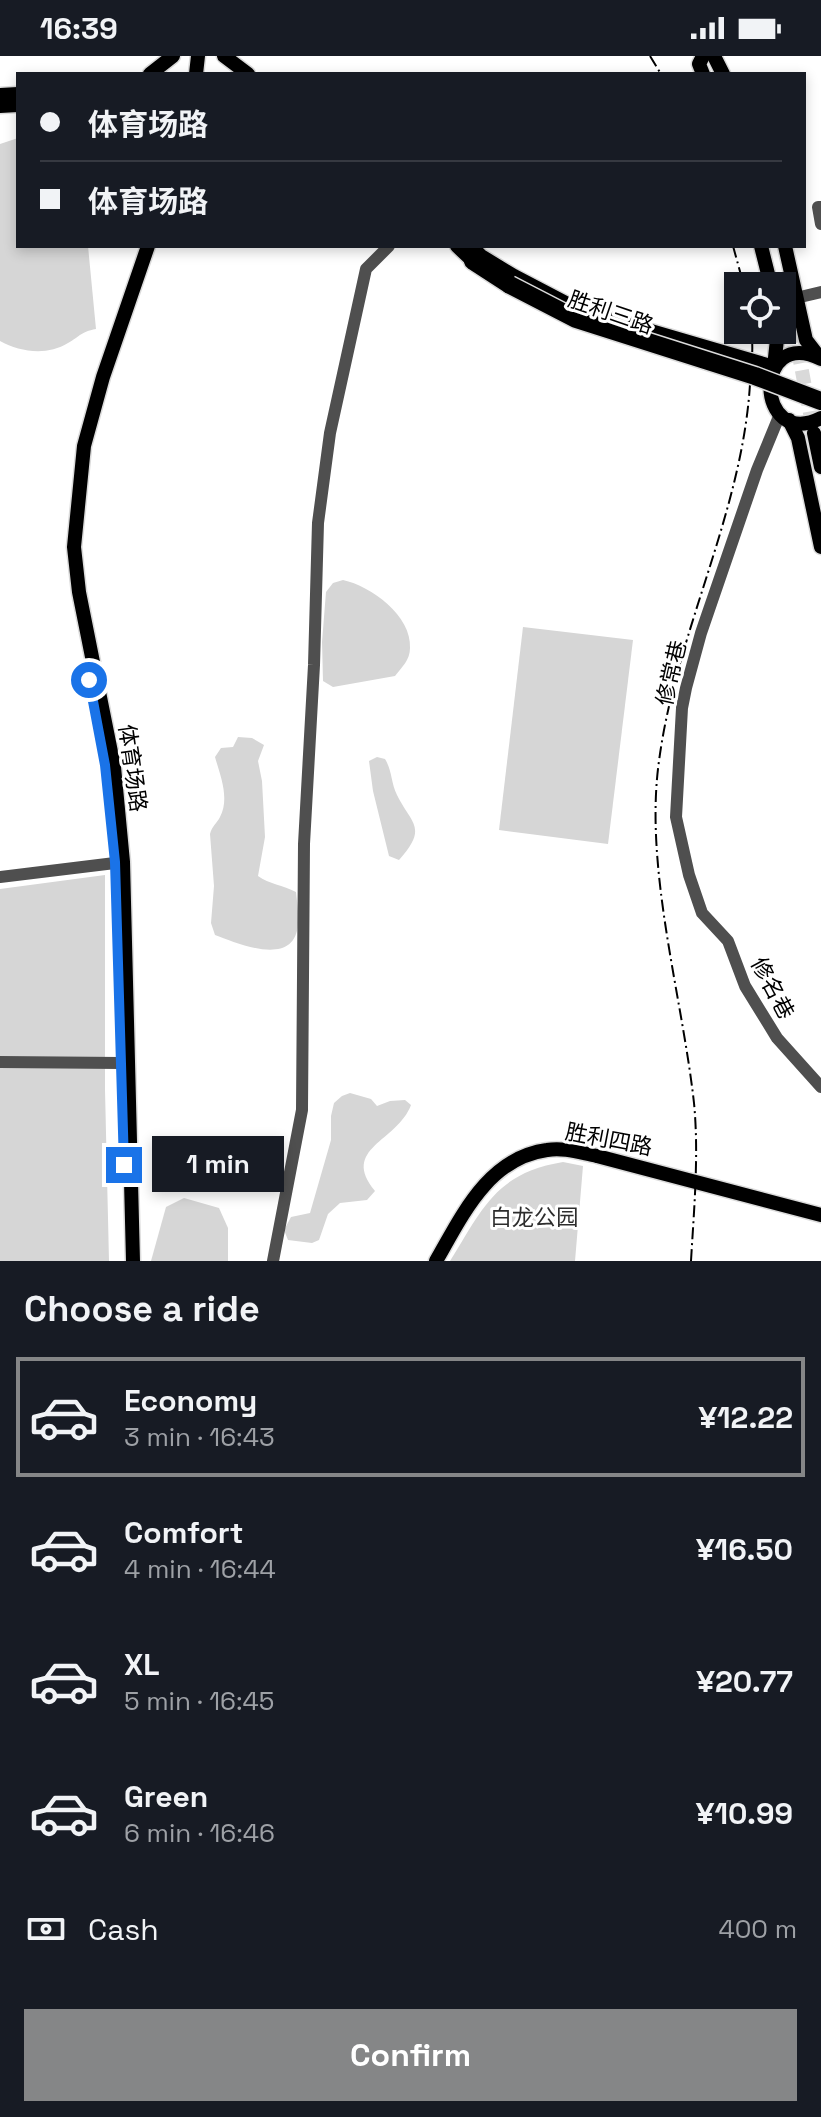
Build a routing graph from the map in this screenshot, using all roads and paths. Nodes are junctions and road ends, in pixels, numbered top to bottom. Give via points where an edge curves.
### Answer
1 (173, 56) edge
2 (224, 56) edge
3 (710, 62) edge
4 (153, 72) edge
5 (245, 72) edge
6 (728, 72) edge
7 (821, 207) edge
8 (821, 224) edge
9 (144, 248) edge
10 (386, 248) edge
11 (762, 248) edge
12 (770, 248) edge
13 (776, 248) edge
14 (785, 248) edge
15 (475, 254) edge
16 (768, 272) edge
17 (775, 272) edge
18 (779, 272) edge
19 (790, 272) edge
20 (511, 283) junction
21 (821, 292) edge
22 (796, 298) joint
23 (781, 344) edge
24 (820, 358) edge
25 (774, 367) junction
26 (768, 386) junction
27 (821, 391) edge
28 (821, 401) edge
29 (785, 417) junction
30 (821, 418) edge
31 (821, 467) edge
32 (821, 510) edge
33 (821, 547) edge
34 (119, 862) junction
35 (0, 877) edge
36 (728, 941) joint
37 (0, 1062) edge
38 (121, 1063) junction
39 (821, 1087) edge
40 (821, 1215) edge
41 (821, 1222) edge
42 (125, 1261) edge
43 (133, 1261) edge
44 (273, 1261) edge
45 (436, 1261) edge
46 (443, 1261) edge

1 - 4 main road
2 - 5 main road
3 - 6 main road
7 - 8 street
9 - 34 main road, 体育场路 via 84,446 74,547 114,767
10 - 44 street via 366,269 330,433 318,523 304,844 302,1110
11 - 16 main road
12 - 17 main road
13 - 18 main road
14 - 19 main road
15 - 20 highway
15 - 25 main road, 胜利三路 via 579,310
15 - 26 main road, 胜利三路 via 507,289 559,318
20 - 27 highway, bridge via 577,314
20 - 28 highway, bridge via 576,319
21 - 22 street
22 - 24 main road via 806,340
23 - 25 main road
24 - 25 main road via 792,355
25 - 26 main road
26 - 29 main road via 773,406
29 - 30 main road via 807,423
29 - 33 main road via 798,438
29 - 36 street, 修常巷 via 757,470 701,633 682,708 676,817 702,913
31 - 32 main road via 810,434
34 - 35 street
34 - 38 main road, 体育场路
34 - 43 main road, 体育场路
36 - 39 street, 修名巷 via 745,986 777,1038
37 - 38 street
38 - 42 main road, 体育场路
40 - 45 main road, 胜利四路 via 597,1156 546,1150 492,1177
41 - 46 main road, 胜利四路 via 595,1161 543,1156 498,1180

